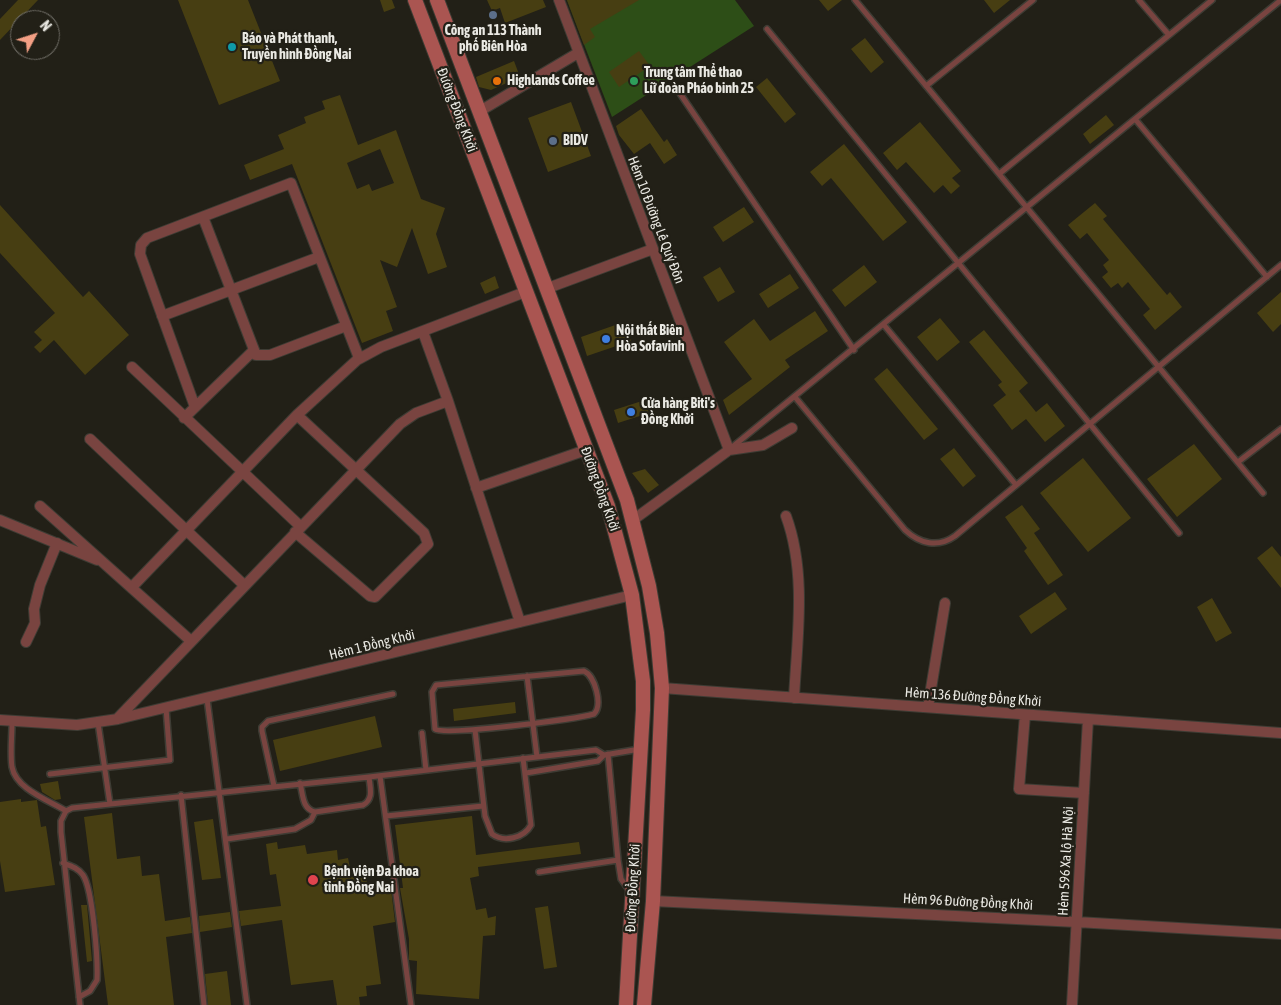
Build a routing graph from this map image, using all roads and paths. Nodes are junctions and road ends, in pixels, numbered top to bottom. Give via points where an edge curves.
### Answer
1 (415, 0) edge
2 (437, 0) edge
3 (559, 0) edge
4 (855, 0) edge
5 (1033, 0) edge
6 (1139, 0) edge
7 (1212, 0) edge
8 (1281, 0) edge
9 (768, 30) dead end
10 (1169, 35) junction
11 (578, 53) junction
12 (926, 86) junction
13 (677, 89) dead end
14 (480, 111) junction
15 (1135, 119) junction
16 (999, 174) junction
17 (516, 204) junction
18 (1027, 208) junction
19 (495, 212) junction
20 (202, 217) junction
21 (653, 249) junction
22 (319, 256) junction
23 (959, 264) junction
24 (1281, 265) edge
25 (1267, 277) junction
26 (548, 288) junction
27 (230, 290) junction
28 (525, 292) junction
29 (162, 316) junction
30 (884, 325) junction
31 (346, 326) junction
32 (423, 332) junction
33 (854, 350) junction
34 (253, 351) junction
35 (359, 358) junction
36 (1159, 366) junction
37 (132, 367) dead end
38 (796, 397) junction
39 (448, 401) junction
40 (196, 407) junction
41 (297, 415) junction
42 (184, 418) junction
43 (1090, 424) junction
44 (792, 428) dead end
45 (1281, 429) edge
46 (90, 439) dead end
47 (586, 450) junction
48 (729, 450) junction
49 (1238, 462) junction
50 (355, 469) junction
51 (241, 472) junction
52 (1016, 485) junction
53 (476, 488) junction
54 (1263, 493) dead end
55 (40, 506) dead end
56 (786, 516) dead end
57 (0, 520) edge
58 (633, 520) junction
59 (614, 527) junction
60 (298, 529) junction
61 (186, 530) junction
62 (1179, 533) dead end
63 (57, 543) junction
64 (108, 565) junction
65 (244, 585) junction
66 (132, 587) junction
67 (632, 595) junction
68 (945, 602) dead end
69 (520, 622) junction
70 (191, 641) junction
71 (26, 642) dead end
72 (527, 676) junction
73 (662, 688) junction
74 (393, 694) dead end
75 (794, 698) junction
76 (207, 699) junction
77 (166, 708) junction
78 (928, 708) junction
79 (1025, 714) junction
80 (118, 719) junction
81 (1088, 719) junction
82 (0, 720) edge
83 (533, 722) junction
84 (12, 723) junction
85 (98, 723) junction
86 (475, 730) junction
87 (422, 733) dead end
88 (1281, 733) edge
89 (640, 749) junction
90 (606, 754) junction
91 (537, 757) junction
92 (523, 758) junction
93 (480, 763) junction
94 (105, 768) junction
95 (426, 770) junction
96 (526, 773) junction
97 (50, 774) dead end
98 (380, 776) junction
99 (369, 777) junction
100 (300, 783) junction
101 (274, 786) junction
102 (220, 791) junction
103 (1084, 794) junction
104 (181, 796) junction
105 (110, 804) junction
106 (483, 806) junction
107 (66, 810) junction
108 (315, 812) junction
109 (386, 816) junction
110 (226, 839) junction
111 (618, 860) junction
112 (64, 864) junction
113 (539, 872) dead end
114 (632, 895) junction
115 (653, 901) junction
116 (1077, 922) junction
117 (1281, 934) edge
118 (79, 997) junction
119 (80, 1005) edge
120 (204, 1005) edge
121 (247, 1005) edge
122 (411, 1005) edge
123 (623, 1005) edge
124 (644, 1005) edge
125 (1072, 1005) edge

1 - 19 main road, Đường Đồng Khởi
2 - 14 main road, Đường Đồng Khởi
3 - 11 street, Hẻm 10 Đường Lê Quý Đôn
4 - 12 lane
5 - 12 lane
6 - 10 lane
7 - 10 lane
8 - 15 lane
9 - 23 lane
10 - 16 lane
11 - 14 street
11 - 21 street, Hẻm 10 Đường Lê Quý Đôn
12 - 16 lane
13 - 33 lane
14 - 17 main road, Đường Đồng Khởi
15 - 18 lane
15 - 25 lane
16 - 18 lane
17 - 19 main road
17 - 26 main road, Đường Đồng Khởi
18 - 23 lane
18 - 36 lane
19 - 28 main road, Đường Đồng Khởi
20 - 22 street via 290,183
20 - 27 street
20 - 29 street via 147,238 140,245 140,254
21 - 26 street
21 - 48 street, Hẻm 10 Đường Lê Quý Đôn
22 - 27 street
22 - 31 street
23 - 30 lane
23 - 43 lane
24 - 25 lane
25 - 36 lane
26 - 58 main road, Đường Đồng Khởi
27 - 29 street
27 - 34 street
28 - 32 street
28 - 47 main road, Đường Đồng Khởi
29 - 40 street
30 - 33 lane
30 - 52 lane
31 - 34 street via 270,355 259,356
31 - 35 street
32 - 35 street
32 - 39 street
33 - 38 lane
34 - 40 street
35 - 41 street
36 - 43 lane
36 - 49 lane
37 - 42 street
38 - 48 lane
38 - 52 lane via 905,530 924,542 937,544 950,540
39 - 50 street via 408,417
39 - 53 street
40 - 42 street
41 - 50 street
41 - 51 street
42 - 51 street
43 - 52 lane
43 - 62 lane
44 - 48 street via 763,445
45 - 49 lane
46 - 61 street
47 - 53 street
47 - 59 main road, Đường Đồng Khởi
48 - 58 street
49 - 54 lane
50 - 60 street
50 - 60 street via 424,533 428,544 425,549 375,597 370,596
51 - 60 street
51 - 61 street
53 - 69 street
55 - 64 street
56 - 75 street via 796,564 799,609
57 - 63 street
58 - 59 main road
58 - 73 main road, Đường Đồng Khởi via 649,586
59 - 67 main road, Đường Đồng Khởi
60 - 65 street
61 - 65 street
61 - 66 street
63 - 64 street
63 - 71 street via 40,585 34,609 35,623
64 - 66 street
65 - 70 street
66 - 70 street
67 - 69 street, Hẻm 1 Đồng Khởi
67 - 89 main road, Đường Đồng Khởi via 643,681
68 - 78 street
69 - 76 street, Hẻm 1 Đồng Khởi
70 - 80 street
72 - 83 lane
72 - 83 lane via 584,671 595,686 598,708 589,716
72 - 86 lane via 432,688 435,729 441,732
73 - 75 street, Hẻm 136 Đường Đồng Khởi
73 - 115 main road, Đường Đồng Khởi
74 - 101 lane via 268,721 262,726 262,731
75 - 78 street, Hẻm 136 Đường Đồng Khởi
76 - 77 street, Hẻm 1 Đồng Khởi
76 - 102 lane
77 - 80 street, Hẻm 1 Đồng Khởi
77 - 94 lane via 170,760
78 - 79 street, Hẻm 136 Đường Đồng Khởi
79 - 81 street, Hẻm 136 Đường Đồng Khởi
79 - 103 street via 1019,789
80 - 85 street, Hẻm 1 Đồng Khởi
81 - 88 street, Hẻm 136 Đường Đồng Khởi
81 - 103 street, Hẻm 596 Xa lộ Hà Nội
82 - 84 street, Hẻm 1 Đồng Khởi
83 - 86 lane
83 - 91 lane
84 - 85 street, Hẻm 1 Đồng Khởi via 77,726
84 - 107 lane via 12,767 16,776 24,786
85 - 94 lane
86 - 93 lane
87 - 95 lane
89 - 90 lane
89 - 114 main road, Đường Đồng Khởi
90 - 91 lane via 596,750
90 - 96 lane via 598,761
90 - 111 lane
91 - 92 lane
92 - 93 lane
92 - 96 lane
93 - 95 lane
93 - 106 lane
94 - 97 lane
94 - 105 lane
95 - 98 lane
96 - 106 lane via 532,820 526,833 501,839 496,837 489,830
98 - 99 lane
98 - 109 lane
99 - 100 lane
99 - 108 lane via 369,802
100 - 101 lane
100 - 108 lane via 305,805
101 - 102 lane
102 - 104 lane
102 - 110 lane
103 - 116 street, Hẻm 596 Xa lộ Hà Nội
104 - 105 lane
104 - 120 lane
105 - 107 lane
106 - 109 lane
107 - 112 lane via 61,826
108 - 110 lane via 311,820 295,829
109 - 122 lane
110 - 121 lane
111 - 113 lane
111 - 114 lane via 621,879
112 - 118 lane
112 - 118 lane via 78,869 84,876 89,898 97,980 90,992
114 - 123 main road, Đường Đồng Khởi
115 - 116 street, Hẻm 96 Đường Đồng Khởi
115 - 124 main road, Đường Đồng Khởi
116 - 117 street, Hẻm 96 Đường Đồng Khởi
116 - 125 street, Hẻm 596 Xa lộ Hà Nội
118 - 119 lane

